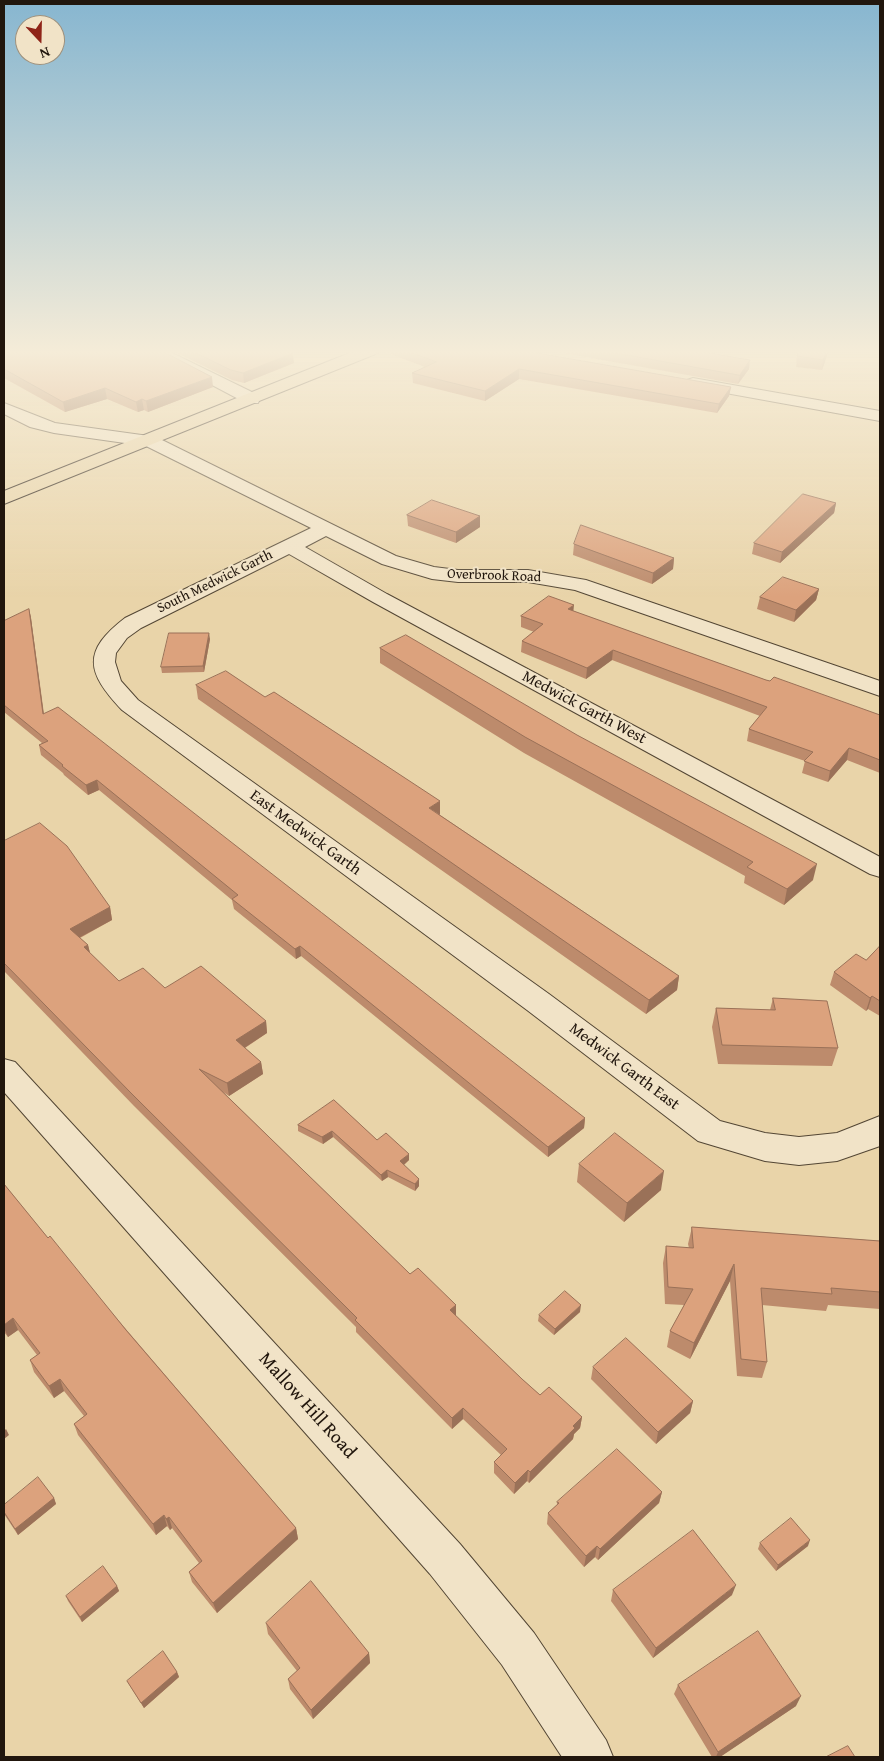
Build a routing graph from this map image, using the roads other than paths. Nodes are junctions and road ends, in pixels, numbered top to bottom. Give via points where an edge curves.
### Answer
1 (85, 432) edge
2 (171, 432) edge
3 (150, 441) junction
4 (4, 498) edge
5 (327, 528) junction
6 (289, 546) junction
7 (108, 644) joint
8 (880, 689) edge
9 (880, 868) edge
10 (538, 1002) joint
11 (4, 1071) edge
12 (880, 1129) edge
13 (589, 1757) edge

1 - 3 street, Overbrook Road
2 - 3 main road
3 - 4 main road
3 - 5 street, Overbrook Road
5 - 6 street, South Medwick Garth
5 - 8 street, Overbrook Road via 389,560 432,573 528,576 579,584
6 - 7 street, South Medwick Garth via 133,623
6 - 9 street, Medwick Garth West
7 - 10 street, East Medwick Garth via 104,658 105,673 114,689 130,705
10 - 12 street, Medwick Garth East via 710,1132 765,1147 799,1151 838,1147 868,1137
11 - 13 street, Mallow Hill Road via 445,1559 518,1649

